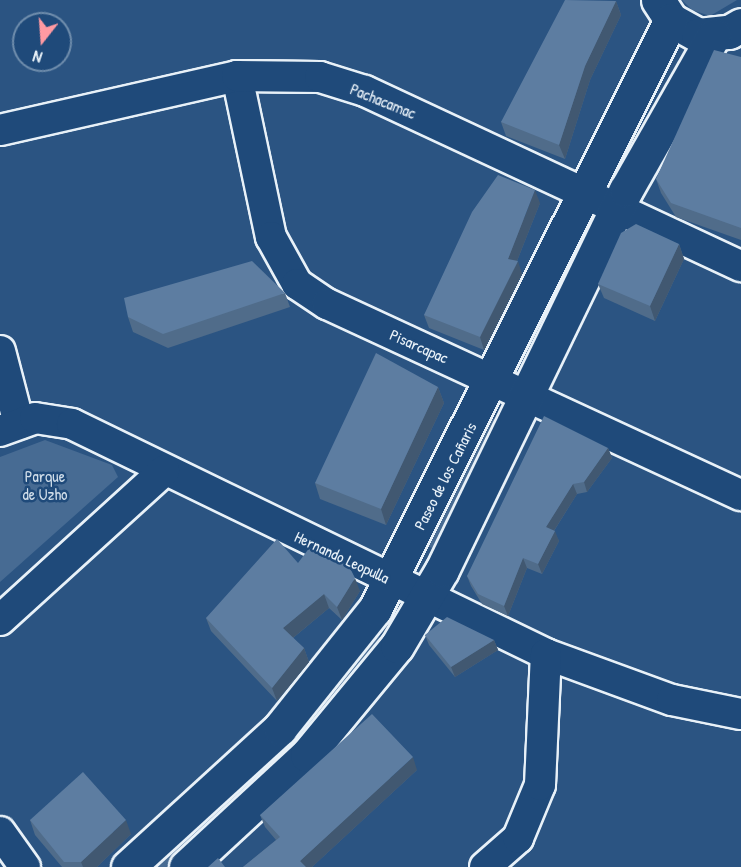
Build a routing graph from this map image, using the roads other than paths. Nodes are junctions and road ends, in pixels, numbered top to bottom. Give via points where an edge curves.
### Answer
1 (661, 7) edge
2 (731, 32) edge
3 (237, 76) junction
4 (0, 130) edge
5 (585, 191) junction
6 (618, 207) junction
7 (741, 266) edge
8 (0, 351) edge
9 (495, 380) junction
10 (526, 395) junction
11 (9, 428) edge
12 (164, 471) junction
13 (741, 495) edge
14 (392, 580) junction
15 (428, 597) junction
16 (0, 620) edge
17 (546, 654) junction
18 (741, 714) edge
19 (0, 832) edge
20 (496, 863) edge
21 (25, 867) edge
22 (128, 867) edge
23 (186, 867) edge

1 - 2 main road via 698,35
1 - 5 main road, Paseo de los Cañaris
2 - 6 main road
3 - 4 street, Pachacamac
3 - 5 street, Pachacamac via 320,78 365,91
3 - 9 street, Pisarcapac via 271,237 297,284 327,304
5 - 6 street, Pachacamac
5 - 9 main road, Paseo de los Cañaris
6 - 7 street, Pachacamac
6 - 10 main road
8 - 11 street, Hernando Leopulla
9 - 10 street, Pisarcapac
9 - 14 main road, Paseo de los Cañaris
10 - 13 street, Pisarcapac
10 - 15 main road
11 - 12 street, Hernando Leopulla via 35,418 72,424
12 - 14 street, Hernando Leopulla
12 - 16 street
14 - 15 street, Hernando Leopulla
14 - 22 main road, Paseo de los Cañaris via 330,672 280,728
15 - 17 street, Hernando Leopulla
15 - 23 main road via 352,705
17 - 18 street, Hernando Leopulla via 672,700
17 - 20 street via 540,785 518,838
19 - 21 street

